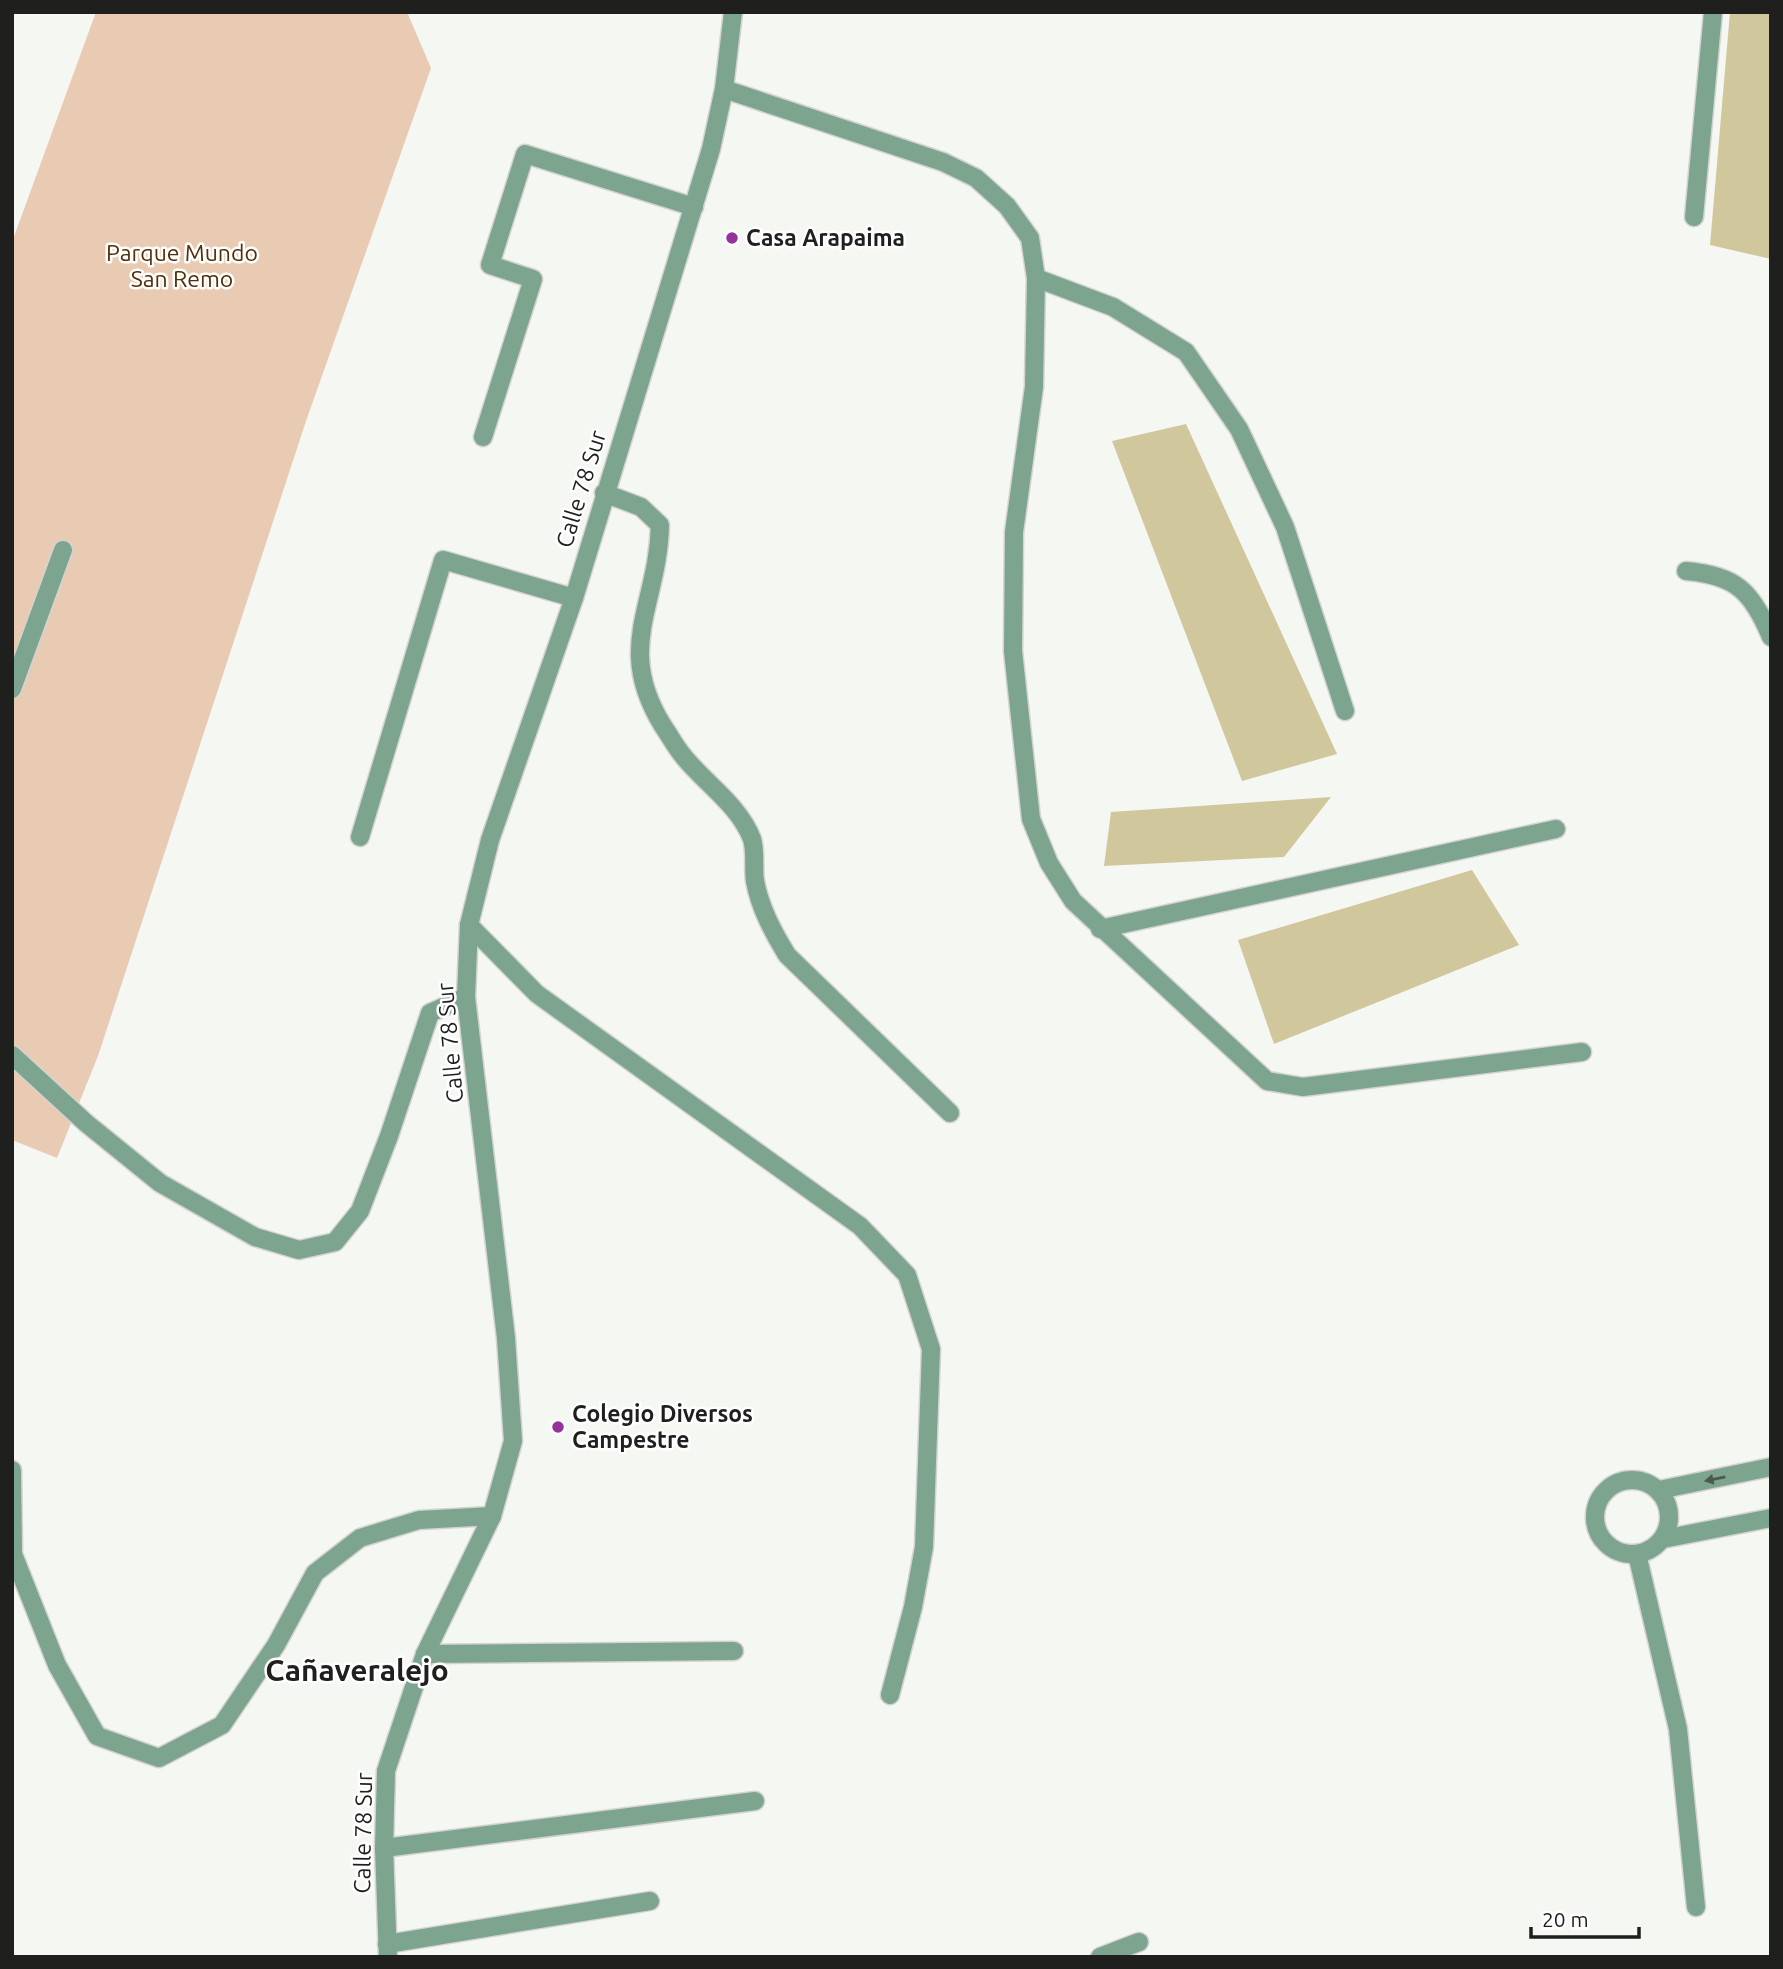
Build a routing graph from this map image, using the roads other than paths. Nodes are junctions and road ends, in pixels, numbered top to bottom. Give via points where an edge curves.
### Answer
1 (719, 12) edge
2 (1713, 12) edge
3 (732, 20) edge
4 (724, 89) junction
5 (694, 207) junction
6 (1694, 216) dead end
7 (1036, 278) junction
8 (482, 437) dead end
9 (604, 493) junction
10 (63, 550) dead end
11 (1686, 571) dead end
12 (573, 598) junction
13 (1771, 637) edge
14 (12, 689) edge
15 (1345, 711) dead end
16 (1556, 829) dead end
17 (360, 836) dead end
18 (470, 925) junction
19 (1100, 929) junction
20 (466, 997) junction
21 (1582, 1052) dead end
22 (12, 1055) edge
23 (950, 1113) dead end
24 (1771, 1467) edge
25 (12, 1470) edge
26 (1659, 1490) junction
27 (492, 1516) junction
28 (1771, 1518) edge
29 (1662, 1539) junction
30 (1637, 1555) junction
31 (734, 1651) dead end
32 (425, 1654) junction
33 (890, 1695) dead end
34 (755, 1801) dead end
35 (384, 1849) junction
36 (650, 1901) dead end
37 (1696, 1907) dead end
38 (1139, 1942) dead end
39 (387, 1950) edge
40 (1100, 1957) edge

1 - 3 street
2 - 6 street
3 - 4 street, Calle 78 Sur
4 - 5 street, Calle 78 Sur
4 - 7 street via 943,162 976,178 1007,206 1030,238
5 - 8 street via 525,154 490,265 533,279
5 - 9 street, Calle 78 Sur
7 - 15 street via 1113,307 1186,352 1239,429 1285,527
7 - 19 street via 1034,387 1014,532 1013,651 1031,819 1049,863 1073,901
9 - 12 street, Calle 78 Sur
9 - 23 street via 641,507 660,525 660,554 640,634 639,668 648,700 682,756 734,809 752,840 755,882 769,925 787,955
10 - 14 street
11 - 13 street via 1716,573 1743,589
12 - 17 street via 443,560
12 - 18 street, Calle 78 Sur via 490,840
16 - 19 street
18 - 20 street, Calle 78 Sur
18 - 33 street via 537,994 860,1226 907,1275 931,1349 924,1547
19 - 21 street via 1267,1082 1303,1087
20 - 22 street via 430,1013 360,1211 335,1242 299,1250 255,1237 160,1182
20 - 27 street, Calle 78 Sur via 513,1441
24 -> 26 street
25 - 27 street via 13,1554 57,1665 97,1736 159,1758 222,1725 276,1645 315,1573 360,1538 419,1520
26 - 29 street via 1669,1514
26 - 30 street via 1642,1480 1623,1480 1606,1489 1595,1505 1594,1524 1602,1541 1618,1553
27 - 32 street, Calle 78 Sur
28 - 29 street
29 - 30 street
30 - 37 street via 1678,1729
31 - 32 street
32 - 35 street, Calle 78 Sur via 386,1771
34 - 35 street
35 - 39 street, Calle 78 Sur
36 - 39 street
38 - 40 street

